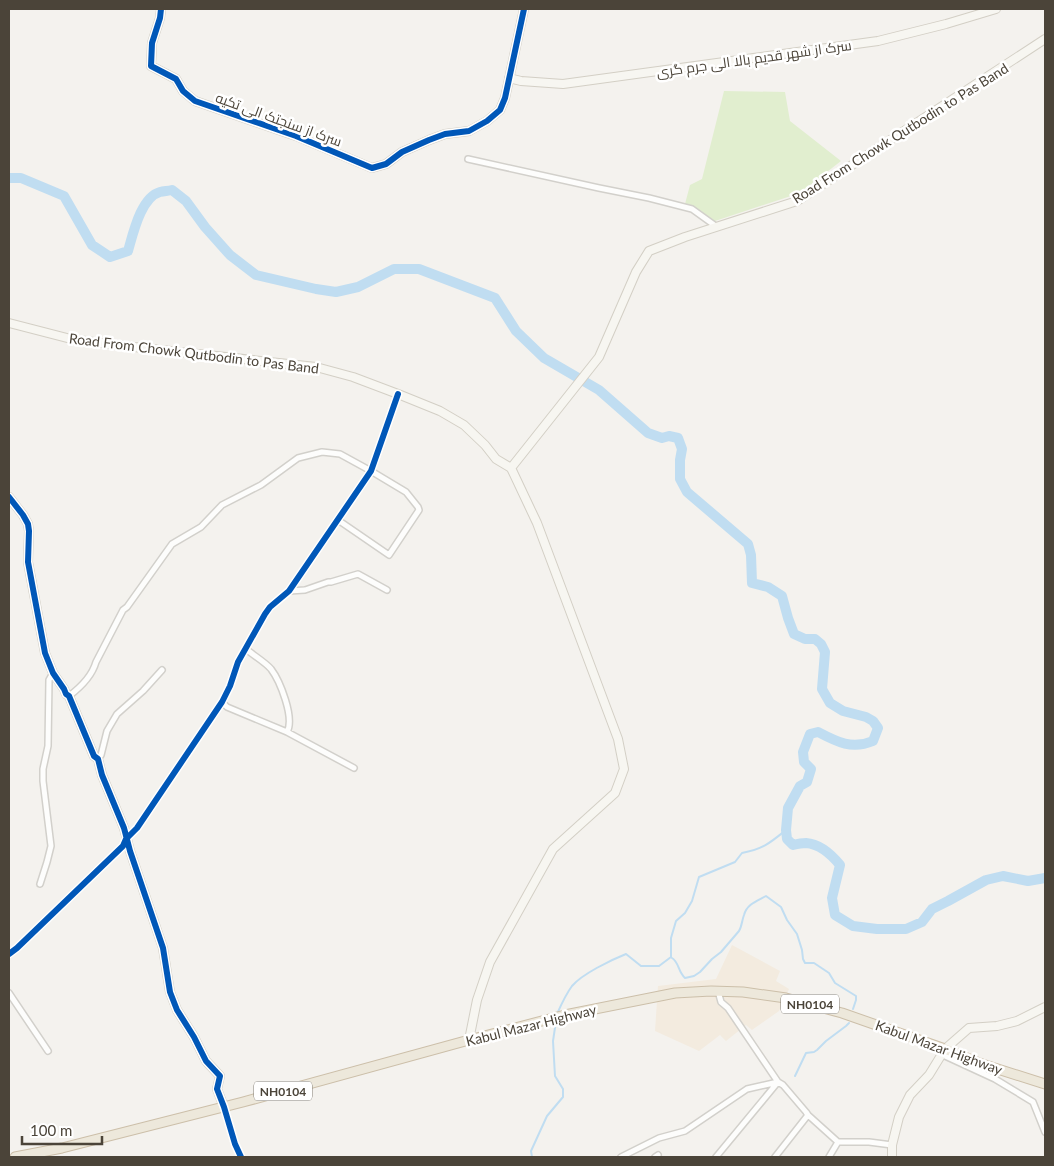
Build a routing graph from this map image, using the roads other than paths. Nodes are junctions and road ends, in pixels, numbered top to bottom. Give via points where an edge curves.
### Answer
1 (161, 9) edge
2 (524, 9) edge
3 (996, 9) edge
4 (1045, 39) edge
5 (510, 78) junction
6 (468, 158) dead end
7 (716, 227) junction
8 (9, 322) edge
9 (398, 394) junction
10 (511, 468) junction
11 (371, 471) junction
12 (9, 497) edge
13 (338, 520) junction
14 (289, 590) junction
15 (387, 590) dead end
16 (246, 649) junction
17 (162, 670) dead end
18 (54, 673) junction
19 (69, 696) junction
20 (222, 702) junction
21 (287, 732) junction
22 (98, 759) junction
23 (354, 768) dead end
24 (126, 839) junction
25 (40, 884) dead end
26 (9, 954) edge
27 (718, 991) junction
28 (9, 993) edge
29 (1045, 1007) edge
30 (469, 1040) junction
31 (48, 1051) dead end
32 (944, 1052) junction
33 (778, 1082) junction
34 (1045, 1084) edge
35 (224, 1107) junction
36 (808, 1115) junction
37 (1045, 1132) edge
38 (838, 1142) junction
39 (892, 1145) junction
40 (15, 1157) edge
41 (242, 1157) edge
42 (621, 1157) edge
43 (716, 1157) edge
44 (775, 1157) edge
45 (829, 1157) edge
46 (892, 1157) edge

1 - 5 street, سرک از سنجتک الی تکیه via 152,43 151,66 176,80 195,101 296,136 372,168 386,164 402,152 429,140 469,131 487,121 500,110
2 - 5 street, سرک از سنجتک الی تکیه
3 - 5 street, سرک از شهر قدیم بالا الی جرم گری via 878,41 563,84
4 - 7 street, Road From Chowk Qutbodin to Pas Band via 797,201
6 - 7 street via 692,209
7 - 10 street, Road From Chowk Qutbodin to Pas Band via 649,251 636,272 599,357
8 - 9 street, Road From Chowk Qutbodin to Pas Band via 71,339 316,367
9 - 10 street, Road From Chowk Qutbodin to Pas Band via 464,425 496,459
9 - 11 street
10 - 30 street via 537,523 618,738 624,769 614,793 553,849 490,962 477,1000
11 - 13 street
11 - 13 street via 406,492 419,510 389,554
11 - 19 street via 340,454 322,452 298,458 261,484 222,504 201,527 172,544 123,610 94,669 80,688
12 - 18 street via 28,524 28,562 46,653
13 - 14 street
14 - 15 street via 305,590 358,574
14 - 16 street via 270,607
16 - 20 street
16 - 21 street via 270,668 281,689 288,710
17 - 22 street via 117,714 107,731
18 - 19 street
18 - 25 street via 49,680 48,746 43,768 50,846
19 - 22 street
20 - 21 street via 226,707
20 - 24 street via 138,828
21 - 23 street
22 - 24 street
24 - 26 street via 123,846
24 - 35 street via 163,948 170,992 206,1061 220,1076 217,1089
27 - 30 highway, Kabul Mazar Highway / NH0104 via 675,993 565,1015
27 - 32 highway, Kabul Mazar Highway / NH0104 via 786,998 842,1013
27 - 33 street via 721,1002
28 - 31 street
29 - 32 street via 1016,1021 969,1028
30 - 35 highway, Kabul Mazar Highway / NH0104
32 - 34 highway, Kabul Mazar Highway / NH0104
32 - 37 street via 1032,1102
32 - 39 street via 910,1095
33 - 36 street
33 - 42 street via 747,1089 685,1130 659,1138
33 - 43 street
35 - 40 highway, Kabul Mazar Highway / NH0104
35 - 41 street
36 - 38 street
36 - 44 street
38 - 39 street
38 - 45 street
39 - 46 street

